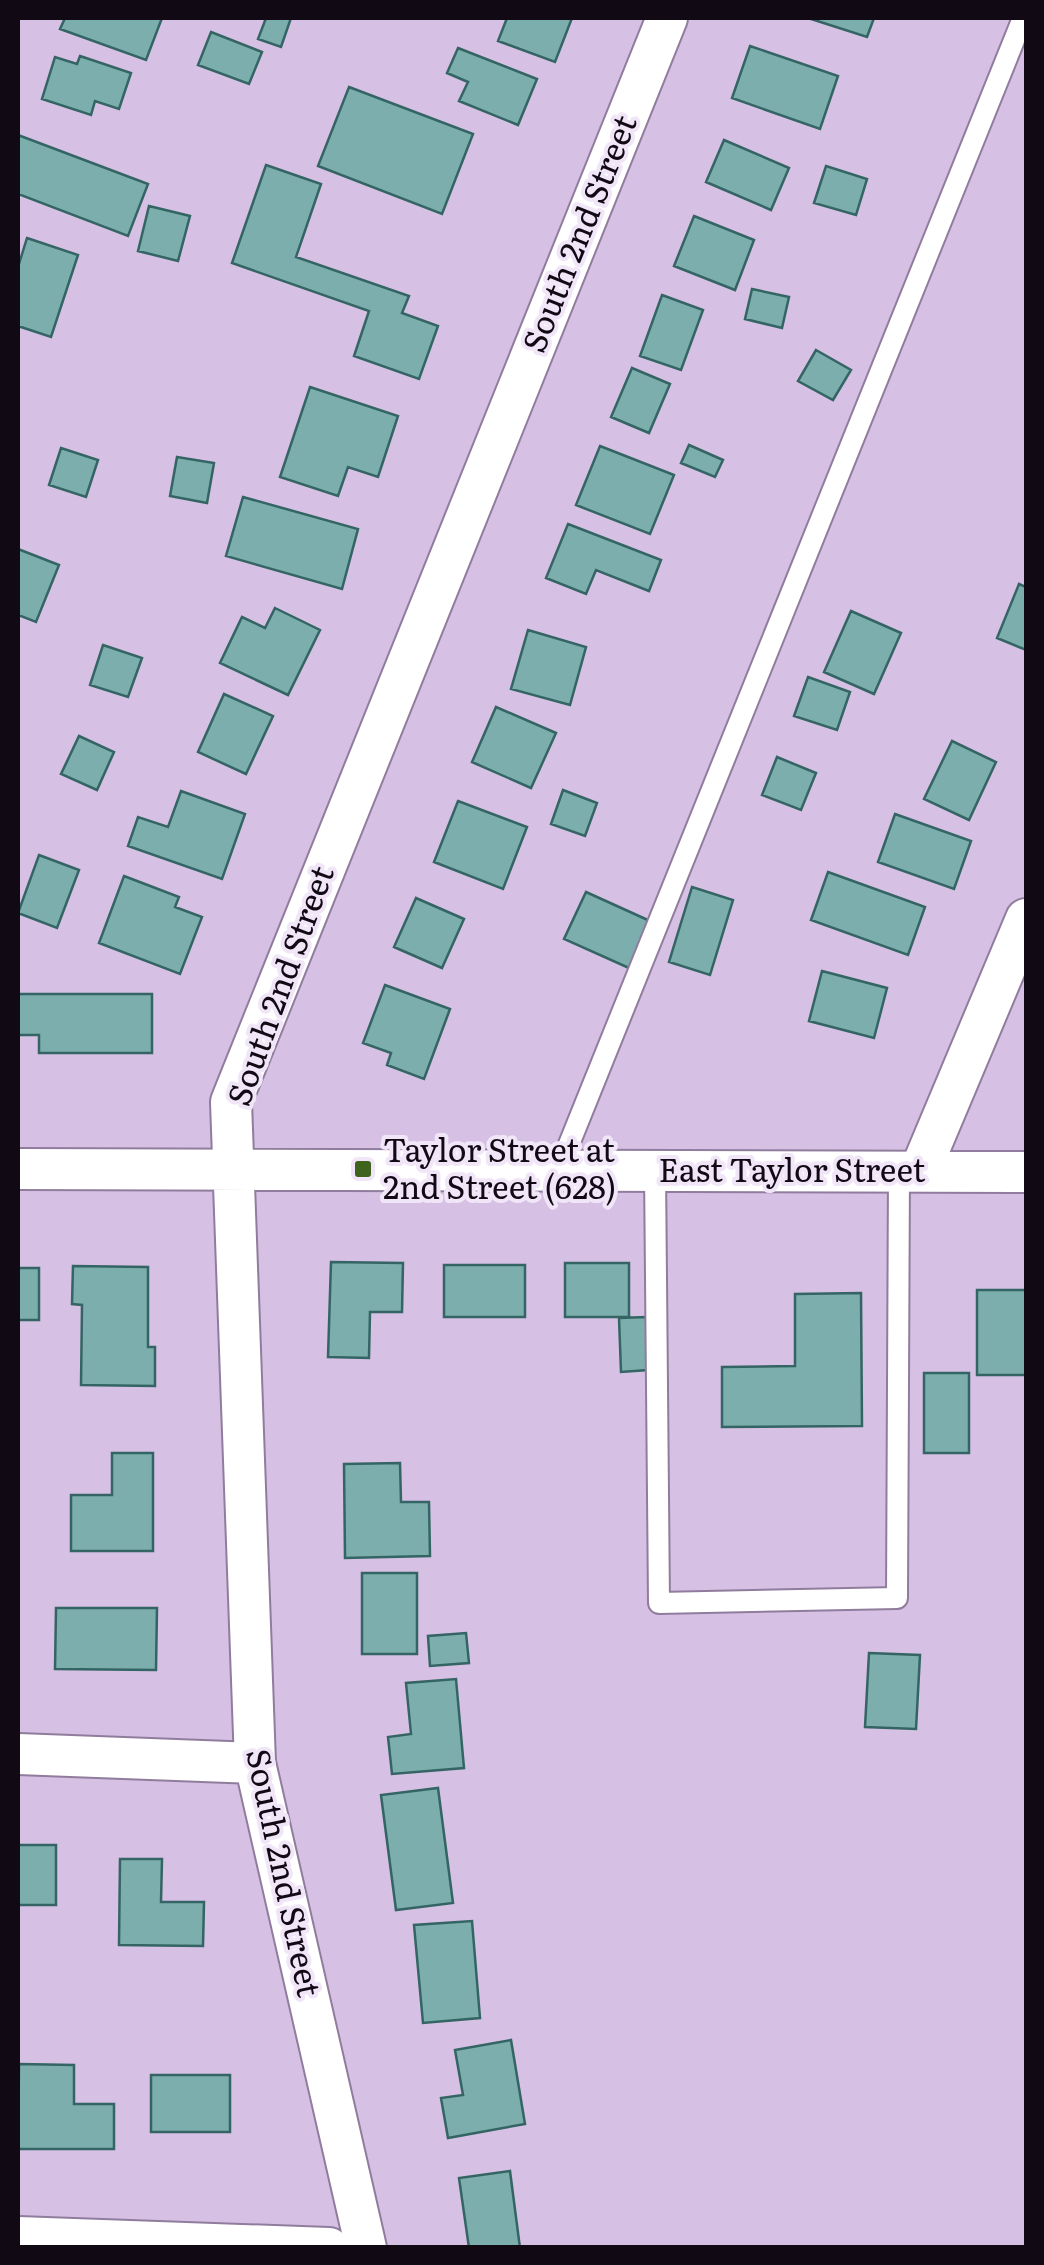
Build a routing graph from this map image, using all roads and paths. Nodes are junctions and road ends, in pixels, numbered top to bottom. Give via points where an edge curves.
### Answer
1 (667, 18) edge
2 (1023, 18) edge
3 (1026, 919) edge
4 (234, 1168) junction
5 (18, 1169) edge
6 (559, 1169) junction
7 (655, 1170) junction
8 (910, 1171) junction
9 (1026, 1172) edge
10 (18, 1754) edge
11 (256, 1763) junction
12 (18, 2237) edge
13 (328, 2248) edge
14 (366, 2248) edge

1 - 4 street, South 2nd Street via 231,1102
2 - 6 lane
3 - 8 street
4 - 5 street, East Taylor Street
4 - 6 street, East Taylor Street
4 - 11 street, South 2nd Street
6 - 7 street, East Taylor Street
7 - 8 street, East Taylor Street
7 - 8 lane via 660,1603 897,1598
8 - 9 street, East Taylor Street
10 - 11 street
11 - 14 street, South 2nd Street
12 - 13 street

